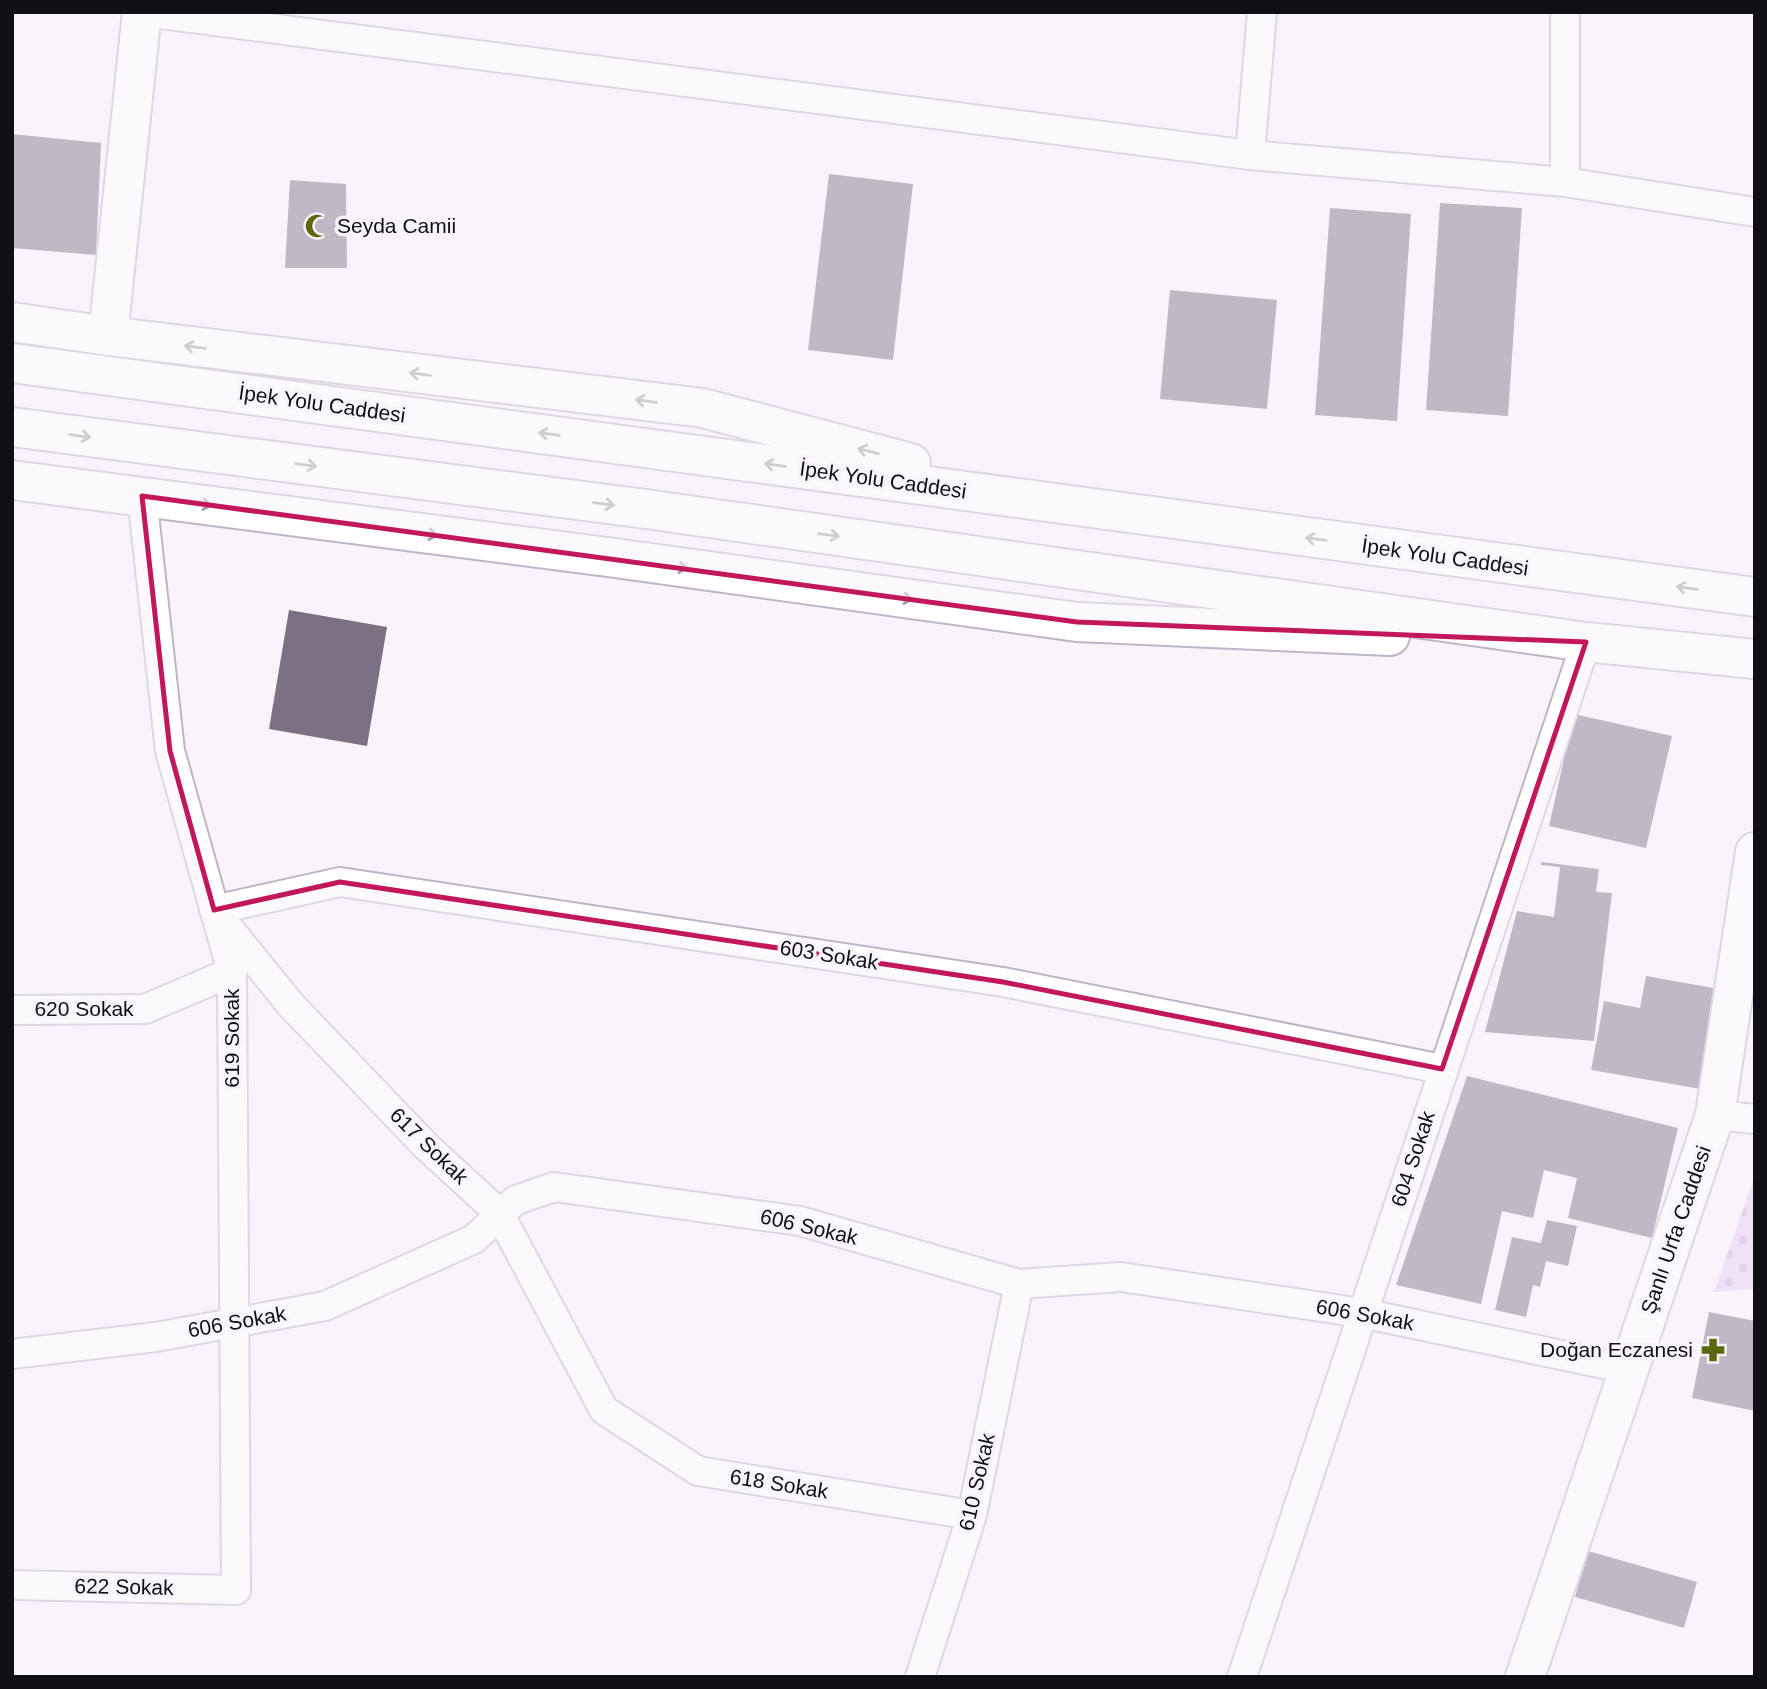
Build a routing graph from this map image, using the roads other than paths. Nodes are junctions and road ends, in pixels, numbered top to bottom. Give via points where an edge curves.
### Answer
1 (144, 12) edge
2 (1262, 12) edge
3 (1565, 12) edge
4 (1250, 155) junction
5 (1565, 181) junction
6 (1755, 212) edge
7 (12, 322) edge
8 (108, 336) junction
9 (12, 363) edge
10 (12, 427) edge
11 (12, 480) edge
12 (142, 496) junction
13 (1076, 507) junction
14 (1755, 597) edge
15 (1586, 642) junction
16 (1755, 659) edge
17 (1755, 852) edge
18 (214, 910) junction
19 (232, 972) junction
20 (12, 1010) edge
21 (1442, 1069) junction
22 (1715, 1115) junction
23 (1755, 1119) edge
24 (499, 1213) junction
25 (1019, 1284) junction
26 (1362, 1313) junction
27 (234, 1323) junction
28 (12, 1353) edge
29 (1628, 1370) junction
30 (604, 1410) joint
31 (972, 1515) junction
32 (12, 1585) edge
33 (236, 1590) joint
34 (920, 1677) edge
35 (1242, 1677) edge
36 (1525, 1677) edge

1 - 4 street
1 - 8 main road
2 - 4 street
3 - 5 street
4 - 5 street
5 - 6 street
7 - 8 main road
13 -> 8 main road via 702,408
13 -> 9 main road, İpek Yolu Caddesi
10 -> 15 main road via 633,508
11 - 12 main road
12 -> 15 main road via 1077,622
12 - 18 street, 619 Sokak via 170,751
14 -> 13 main road, İpek Yolu Caddesi
15 - 16 main road
15 - 21 street, 604 Sokak
17 - 22 main road, Şanlı Urfa Caddesi
18 - 19 street, 619 Sokak
18 - 21 street, 603 Sokak via 340,882 1003,982
18 - 24 street, 617 Sokak via 291,1004 426,1146
19 - 20 street, 620 Sokak via 145,1009
19 - 27 street, 619 Sokak
21 - 26 street, 604 Sokak
22 - 23 street
22 - 29 main road, Şanlı Urfa Caddesi
24 - 25 street, 606 Sokak via 516,1200 554,1187 800,1221
24 - 27 street, 606 Sokak via 474,1239 325,1306
24 - 30 street, 617 Sokak
25 - 26 street, 606 Sokak via 1121,1277
25 - 31 street, 610 Sokak
26 - 29 street, 606 Sokak
26 - 35 street, 604 Sokak
27 - 28 street, 606 Sokak
27 - 33 street, 619 Sokak
29 - 36 main road, Şanlı Urfa Caddesi
30 - 31 street, 618 Sokak via 698,1471
31 - 34 street, 610 Sokak
32 - 33 street, 622 Sokak

